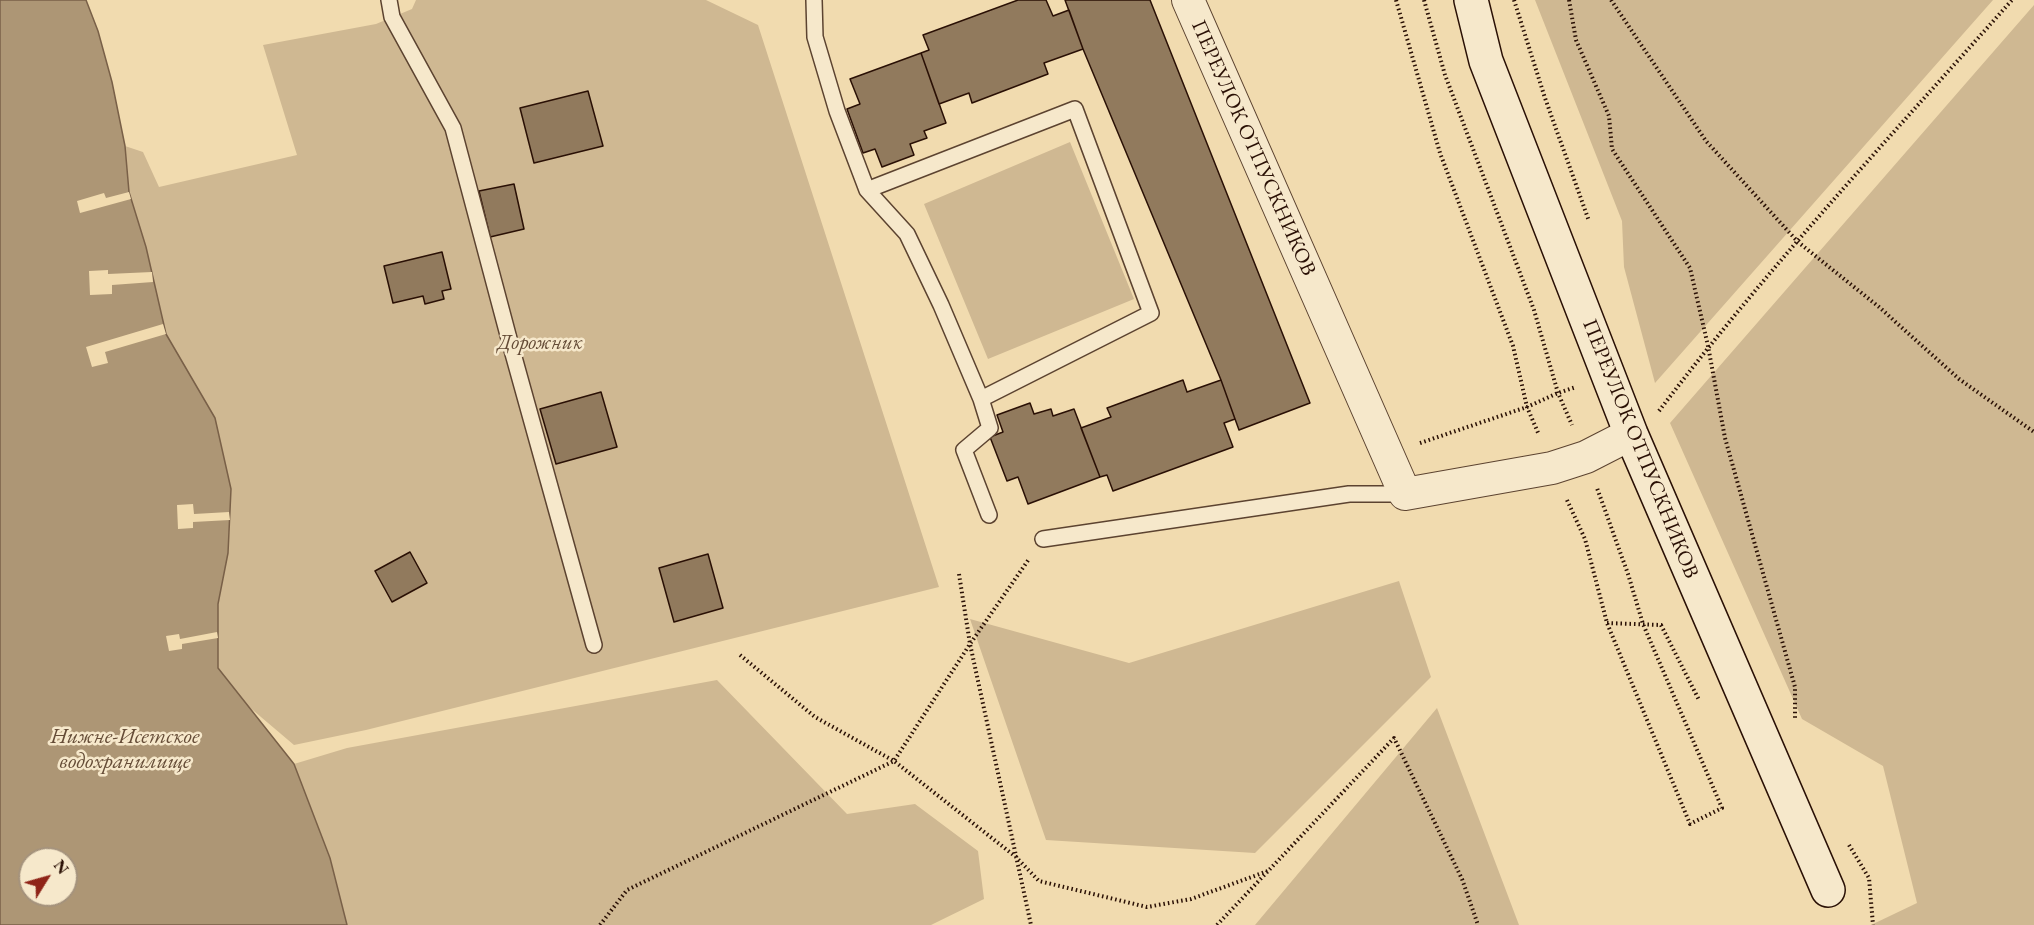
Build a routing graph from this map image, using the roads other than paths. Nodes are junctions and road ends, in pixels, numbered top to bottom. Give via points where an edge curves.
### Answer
1 (389, 0) edge
2 (814, 0) edge
3 (1188, 0) edge
4 (1471, 0) edge
5 (867, 190) junction
6 (981, 399) junction
7 (1631, 435) junction
8 (1405, 494) junction
9 (989, 515) dead end
10 (1043, 539) road end
11 (594, 645) dead end
12 (1828, 890) dead end

1 - 11 lane via 392,17 453,128
2 - 5 lane via 815,37
3 - 8 street, ПЕРЕУЛОК ОТПУСКНИКОВ
4 - 7 street, ПЕРЕУЛОК ОТПУСКНИКОВ via 1486,61
5 - 6 lane via 907,234
5 - 6 lane via 1075,110 1151,313
6 - 9 lane via 990,428 964,450
7 - 8 street via 1586,458 1552,468
7 - 12 street, ПЕРЕУЛОК ОТПУСКНИКОВ
8 - 10 lane via 1349,494

